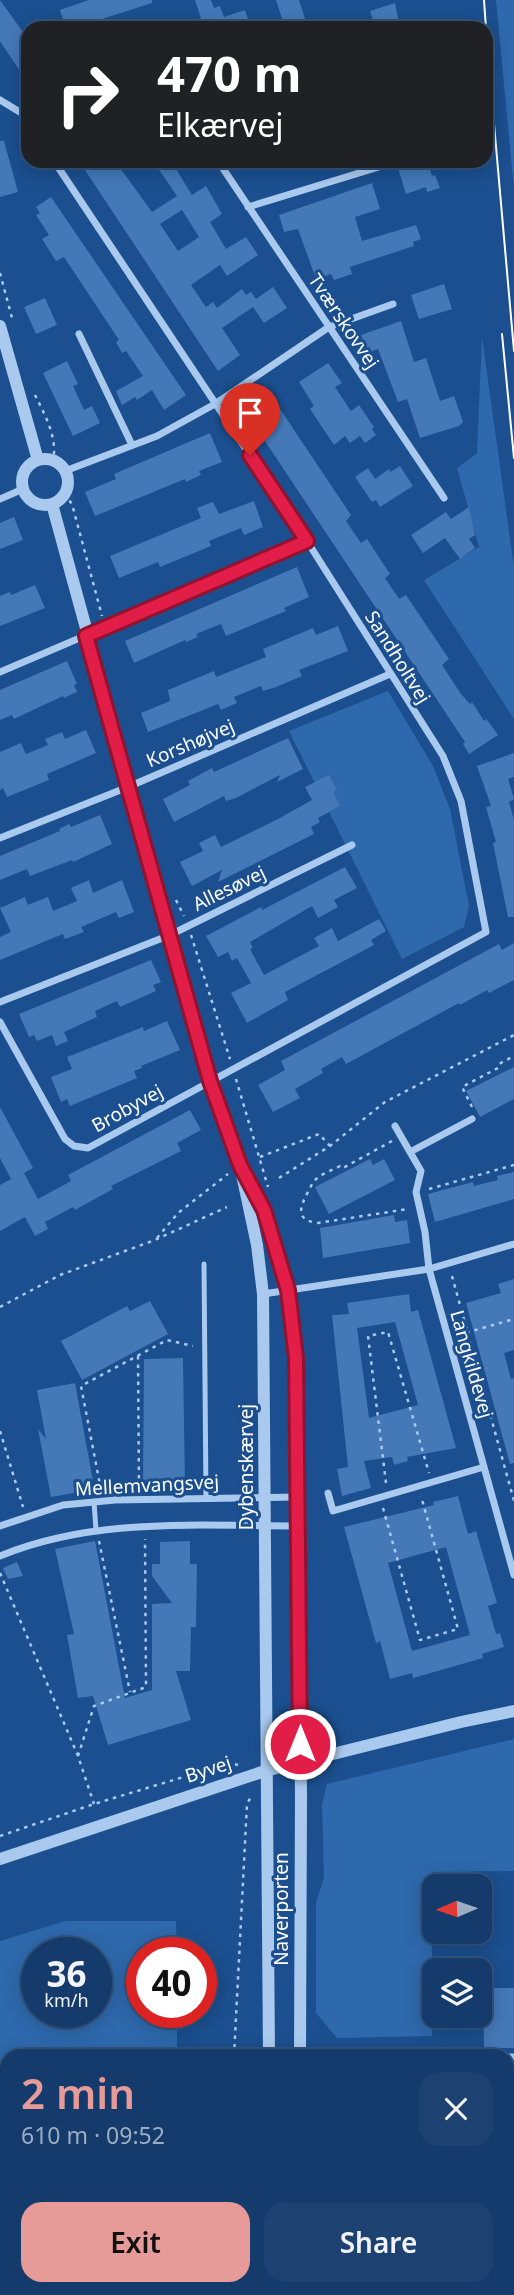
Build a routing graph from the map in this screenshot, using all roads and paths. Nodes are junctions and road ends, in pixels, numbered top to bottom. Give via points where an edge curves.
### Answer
1 (0, 100) edge
2 (21, 113) edge
3 (59, 168) edge
4 (223, 168) edge
5 (375, 168) edge
6 (248, 206) junction
7 (393, 304) dead end
8 (329, 327) junction
9 (0, 330) edge
10 (79, 334) dead end
11 (215, 404) junction
12 (132, 445) junction
13 (38, 460) junction
14 (65, 471) junction
15 (23, 489) junction
16 (444, 498) dead end
17 (0, 499) edge
18 (51, 504) junction
19 (307, 541) junction
20 (86, 636) junction
21 (0, 672) edge
22 (390, 674) junction
23 (128, 787) junction
24 (0, 838) edge
25 (352, 845) dead end
26 (170, 935) junction
27 (0, 1002) edge
28 (0, 1022) edge
29 (514, 1035) edge
30 (514, 1056) edge
31 (210, 1081) junction
32 (472, 1119) joint
33 (395, 1126) dead end
34 (401, 1136) junction
35 (330, 1146) junction
36 (410, 1152) junction
37 (259, 1157) dead end
38 (240, 1165) junction
39 (514, 1165) edge
40 (279, 1178) dead end
41 (416, 1192) junction
42 (227, 1207) dead end
43 (419, 1207) junction
44 (155, 1240) junction
45 (514, 1244) edge
46 (448, 1262) junction
47 (204, 1264) dead end
48 (429, 1269) junction
49 (288, 1290) junction
50 (263, 1294) junction
51 (0, 1307) edge
52 (514, 1319) edge
53 (468, 1332) junction
54 (448, 1338) junction
55 (205, 1348) junction
56 (138, 1356) junction
57 (0, 1431) edge
58 (484, 1467) junction
59 (432, 1483) junction
60 (418, 1487) junction
61 (328, 1493) dead end
62 (266, 1496) junction
63 (298, 1497) junction
64 (384, 1497) junction
65 (206, 1498) junction
66 (139, 1499) junction
67 (514, 1501) edge
68 (94, 1502) junction
69 (26, 1516) junction
70 (0, 1526) edge
71 (266, 1526) junction
72 (298, 1526) junction
73 (145, 1527) junction
74 (96, 1530) junction
75 (0, 1556) edge
76 (0, 1573) edge
77 (514, 1575) edge
78 (130, 1692) junction
79 (514, 1711) edge
80 (78, 1756) junction
81 (300, 1761) junction
82 (265, 1770) junction
83 (253, 1793) dead end
84 (94, 1804) junction
85 (0, 1836) edge
86 (0, 1859) edge
87 (233, 2049) edge
88 (269, 2049) edge
89 (300, 2049) edge

1 - 2 street
3 - 11 street, Sandholtvej
4 - 6 street, Tværskovvej
5 - 6 street
6 - 8 street, Tværskovvej
7 - 8 street
8 - 11 street
8 - 16 street, Tværskovvej
9 - 13 street
10 - 12 street
11 - 12 street
11 - 19 street, Sandholtvej
12 - 14 street
13 - 14 street via 54,461
13 - 15 street via 26,468
14 - 18 street via 67,489
15 - 17 street
15 - 18 street via 34,502
18 - 20 street, Dybenskærvej
19 - 20 street
19 - 22 street, Sandholtvej
20 - 21 street
20 - 23 street, Dybenskærvej
22 - 23 street, Korshøjvej
22 - 31 street, Sandholtvej via 443,756 461,801 486,932
23 - 24 street, Korshøjvej
23 - 26 street, Dybenskærvej
25 - 26 street, Allesøvej
26 - 27 street, Allesøvej
26 - 31 street, Dybenskærvej
28 - 31 street, Brobyvej via 65,1139 74,1146 88,1148
29 - 35 path via 385,1102
30 - 32 path via 462,1087 476,1114
31 - 38 street, Dybenskærvej
32 - 36 street
33 - 34 street, Langkildevej
34 - 36 street, Langkildevej
34 - 43 path via 315,1180 301,1211 308,1222 318,1223
35 - 37 path via 319,1133
35 - 40 path
36 - 41 street, Langkildevej via 421,1171
38 - 44 path via 178,1213
38 - 49 street, Dybenskærvej via 264,1210
38 - 50 street, Dybenskærvej
39 - 41 path
41 - 43 street, Langkildevej
42 - 44 path
43 - 48 street, Langkildevej
44 - 51 path via 60,1275
45 - 46 street
46 - 48 street
46 - 53 path
47 - 55 lane
48 - 49 street
48 - 54 street, Langkildevej
49 - 50 street
49 - 63 street, Dybenskærvej via 296,1358
50 - 62 street, Dybenskærvej
52 - 53 path
53 - 54 path
53 - 67 path
54 - 58 street, Langkildevej
55 - 56 path via 167,1340
55 - 65 lane
56 - 66 path
56 - 68 path via 81,1386 102,1491
57 - 69 path
58 - 59 street
58 - 77 street, Langkildevej
59 - 60 street
59 - 64 path via 388,1332 368,1336
60 - 64 street
60 - 64 path via 458,1629 420,1640
61 - 64 street via 333,1511
62 - 63 street, Mellemvangsvej
62 - 65 street, Mellemvangsvej
62 - 71 street, Dybenskærvej
63 - 72 street, Dybenskærvej
65 - 66 street, Mellemvangsvej
66 - 68 street, Mellemvangsvej
68 - 69 street, Mellemvangsvej
68 - 74 lane
69 - 70 street, Mellemvangsvej
71 - 72 street
71 - 73 street
71 - 82 street, Dybenskærvej
72 - 81 street, Dybenskærvej
73 - 74 street
73 - 78 path via 146,1687
74 - 75 street via 30,1544
74 - 78 path
76 - 80 path
78 - 80 path via 94,1706
79 - 81 street, Byvej
80 - 84 path
81 - 82 street, Byvej
81 - 89 street, Naverporten
82 - 84 path via 230,1763
82 - 86 street, Byvej
82 - 88 street, Naverporten
83 - 87 path via 247,1804
84 - 85 path

